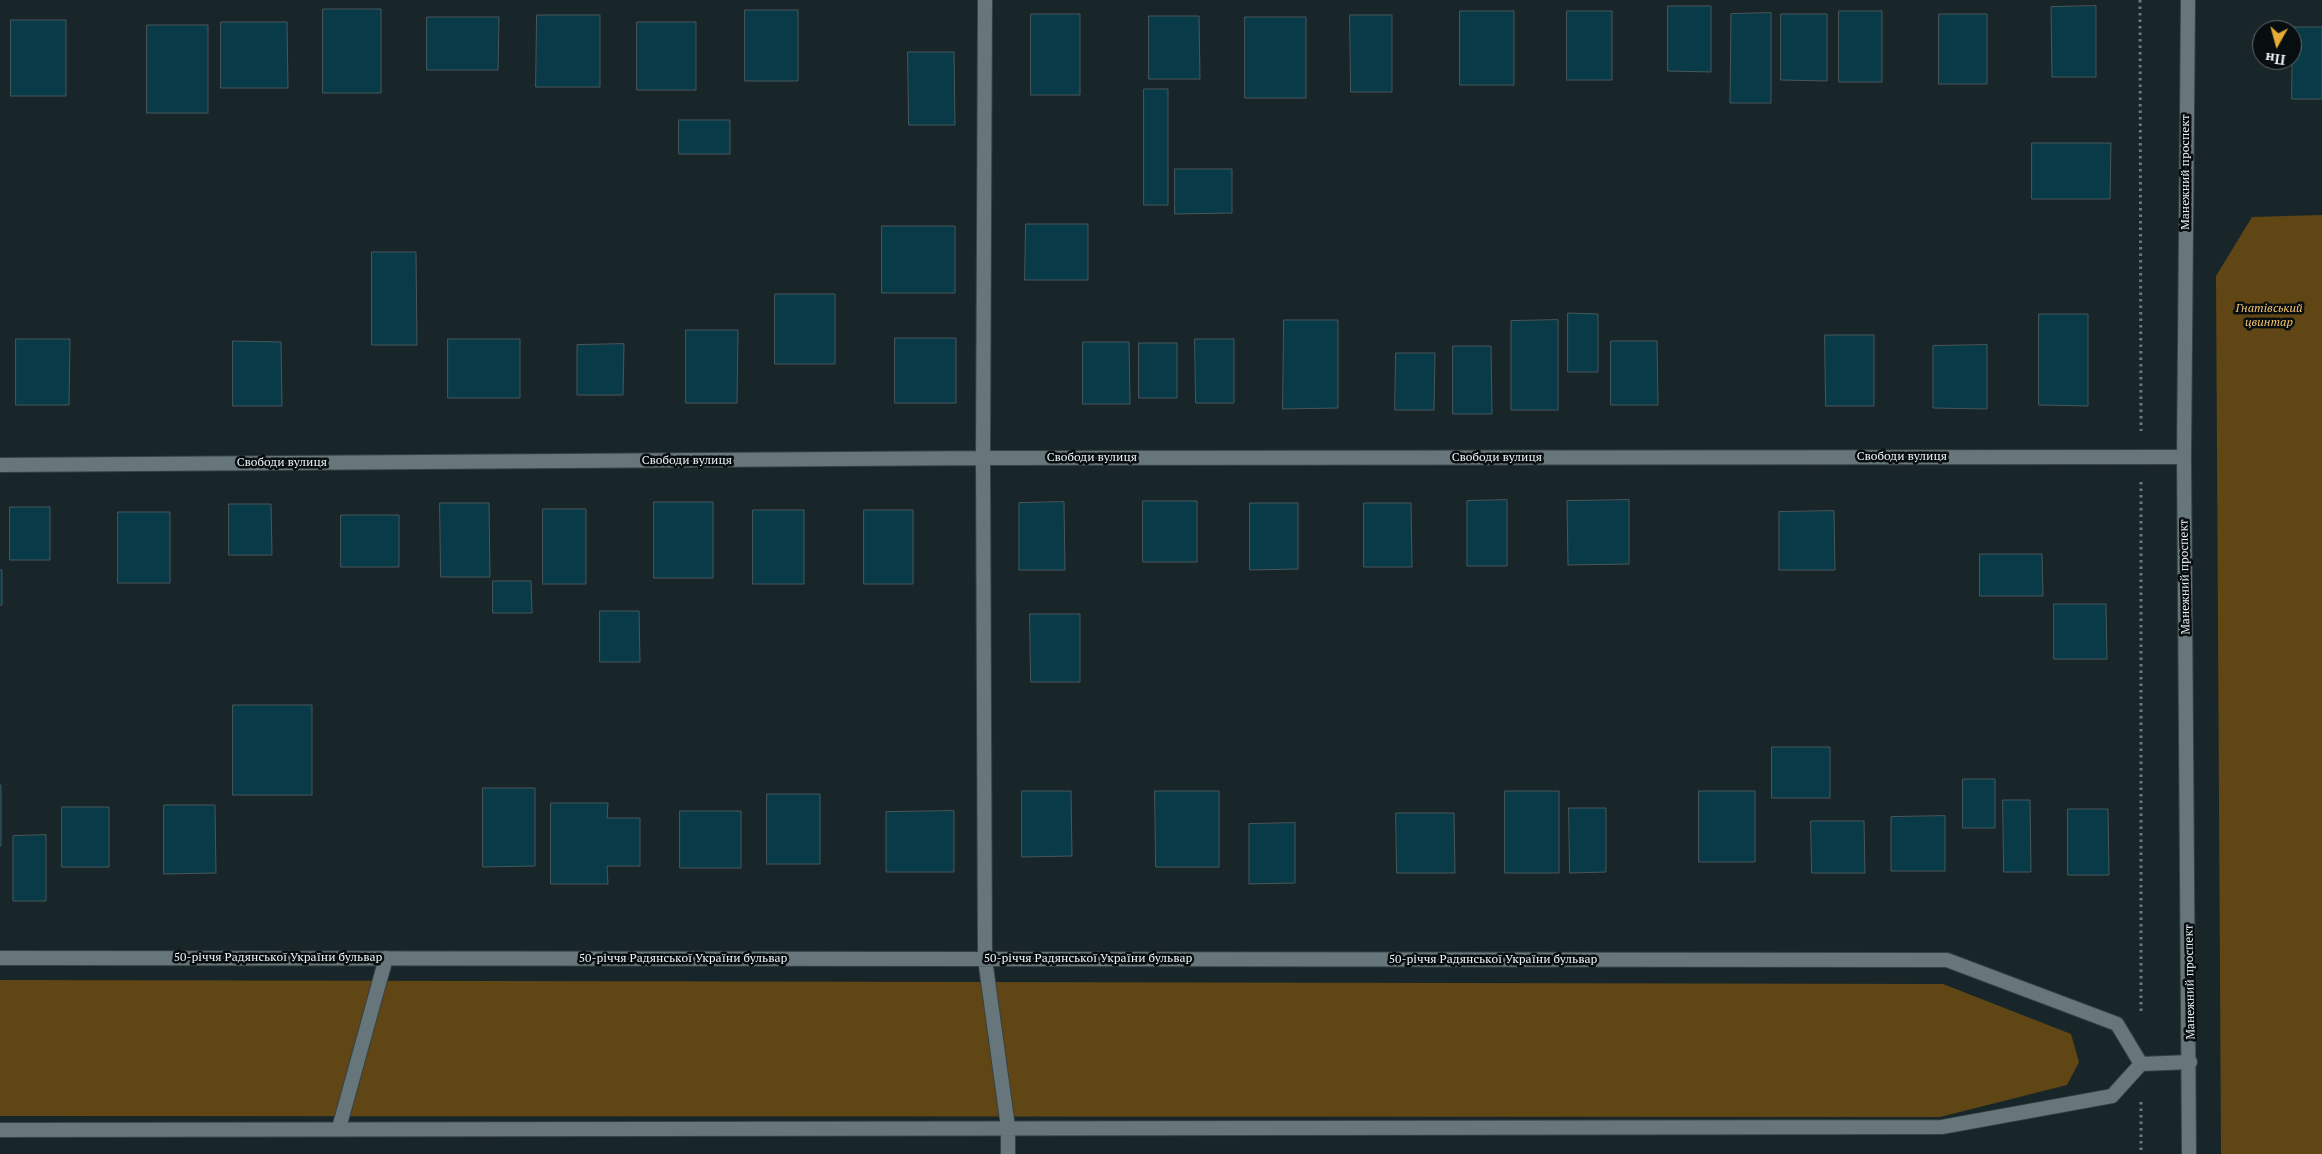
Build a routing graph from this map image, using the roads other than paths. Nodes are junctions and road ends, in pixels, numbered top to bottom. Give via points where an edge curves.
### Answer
1 (985, 0) edge
2 (2188, 0) edge
3 (2184, 457) junction
4 (983, 458) junction
5 (0, 465) edge
6 (0, 958) edge
7 (386, 958) junction
8 (985, 959) junction
9 (2190, 1062) junction
10 (2141, 1064) junction
11 (1008, 1127) junction
12 (339, 1128) junction
13 (0, 1130) edge
14 (1008, 1154) edge
15 (2190, 1154) edge

1 - 4 street
2 - 3 street, Манежний проспект
3 - 4 street, Свободи вулиця
3 - 9 street, Манежний проспект
4 - 5 street, Свободи вулиця
4 - 8 street
6 - 7 street, 50-річчя Радянської України бульвар
7 - 8 street, 50-річчя Радянської України бульвар
7 - 12 street
8 - 10 street, 50-річчя Радянської України бульвар via 1947,960 2117,1024
8 - 11 street
9 - 10 street
9 - 15 street, Манежний проспект
10 - 11 street via 2112,1096 1942,1127
11 - 12 street
11 - 14 street
12 - 13 street

